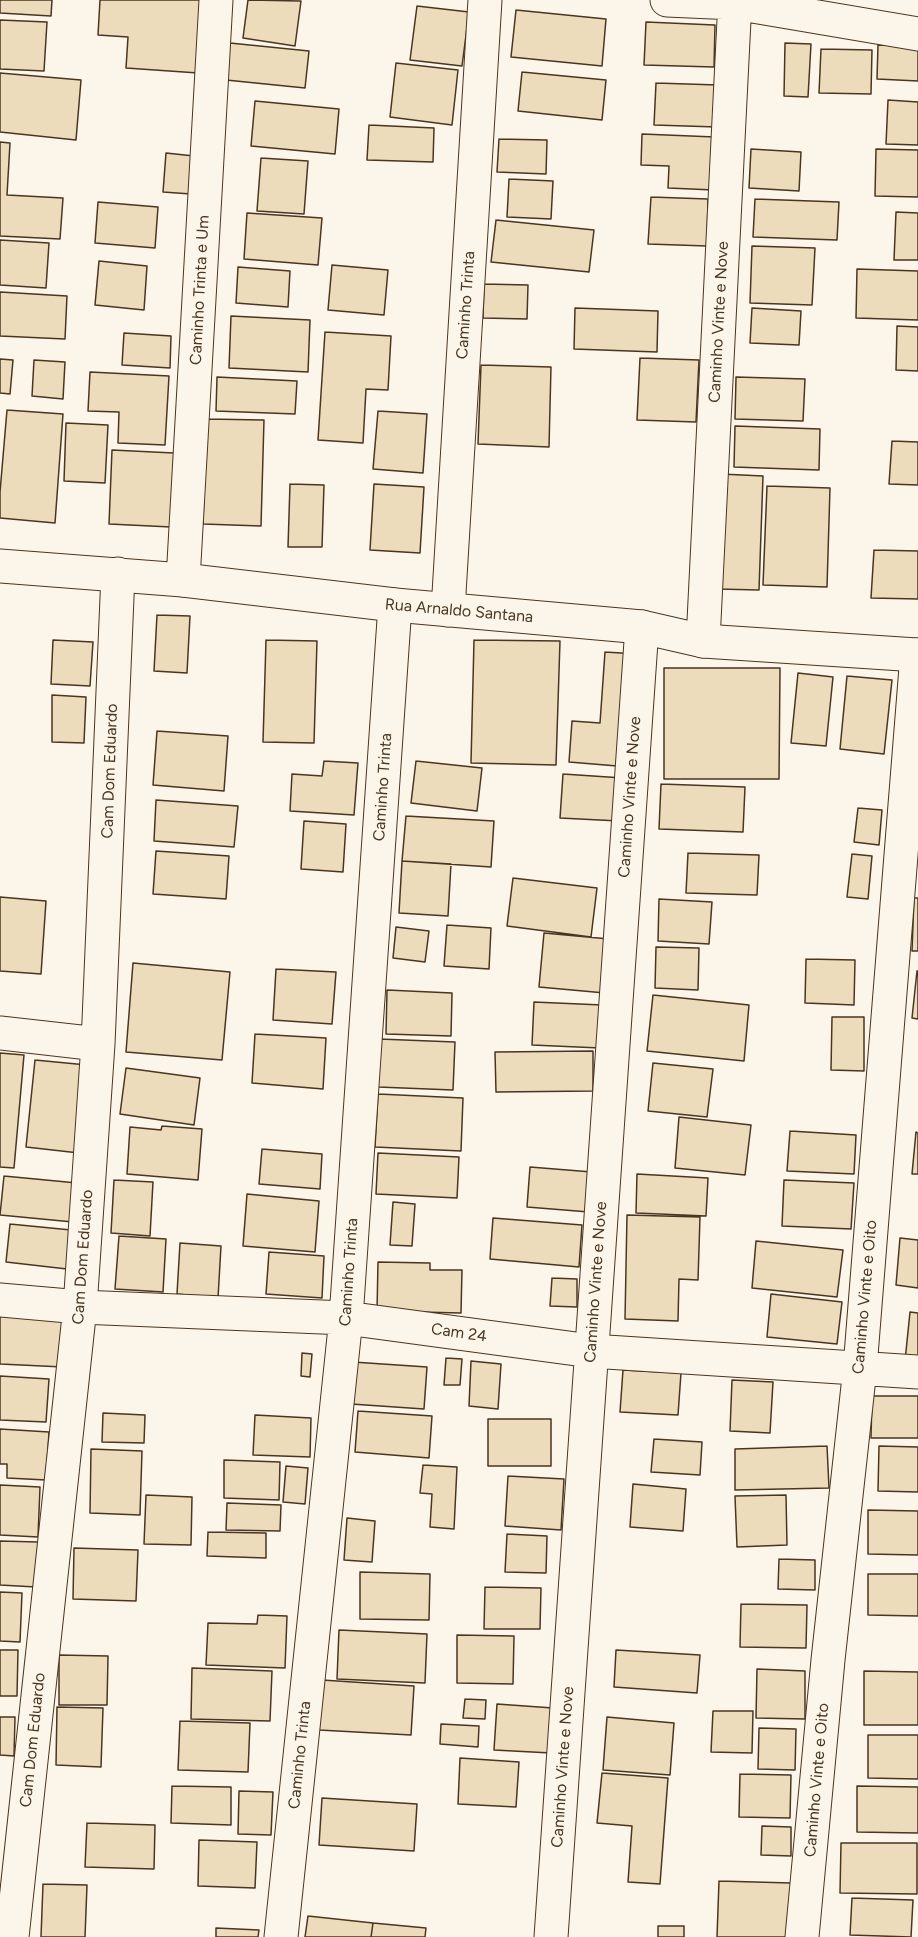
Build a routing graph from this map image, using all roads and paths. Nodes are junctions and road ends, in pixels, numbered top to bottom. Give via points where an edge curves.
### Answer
1 (216, 0) edge
2 (485, 0) edge
3 (667, 0) edge
4 (735, 1) edge
5 (918, 34) edge
6 (0, 566) edge
7 (118, 574) junction
8 (183, 580) junction
9 (395, 605) junction
10 (447, 610) junction
11 (642, 627) junction
12 (703, 641) junction
13 (918, 656) edge
14 (0, 1033) edge
15 (98, 1044) junction
16 (0, 1300) edge
17 (80, 1306) junction
18 (346, 1318) junction
19 (591, 1351) junction
20 (860, 1368) junction
21 (918, 1372) edge
22 (12, 1937) edge
23 (281, 1937) edge
24 (551, 1937) edge
25 (802, 1937) edge

1 - 8 street, Caminho Trinta e Um
2 - 10 street, Caminho Trinta
3 - 4 street
4 - 5 street
4 - 12 street, Caminho Vinte e Nove
6 - 7 street, Rua Arnaldo Santana
7 - 8 street, Rua Arnaldo Santana
7 - 15 street, Cam Dom Eduardo
8 - 9 street, Rua Arnaldo Santana
9 - 10 street, Rua Arnaldo Santana
9 - 18 street, Caminho Trinta
10 - 11 street, Rua Arnaldo Santana
11 - 12 street, Rua Arnaldo Santana
11 - 19 street, Caminho Vinte e Nove
12 - 13 street, Rua Arnaldo Santana
13 - 20 street, Caminho Vinte e Oito
14 - 15 street
15 - 17 street, Cam Dom Eduardo
16 - 17 street, Cam 24
17 - 18 street, Cam 24
17 - 22 street, Cam Dom Eduardo
18 - 19 street, Cam 24
18 - 23 street, Caminho Trinta
19 - 20 street, Cam 24
19 - 24 street, Caminho Vinte e Nove
20 - 21 street, Cam 24
20 - 25 street, Caminho Vinte e Oito

